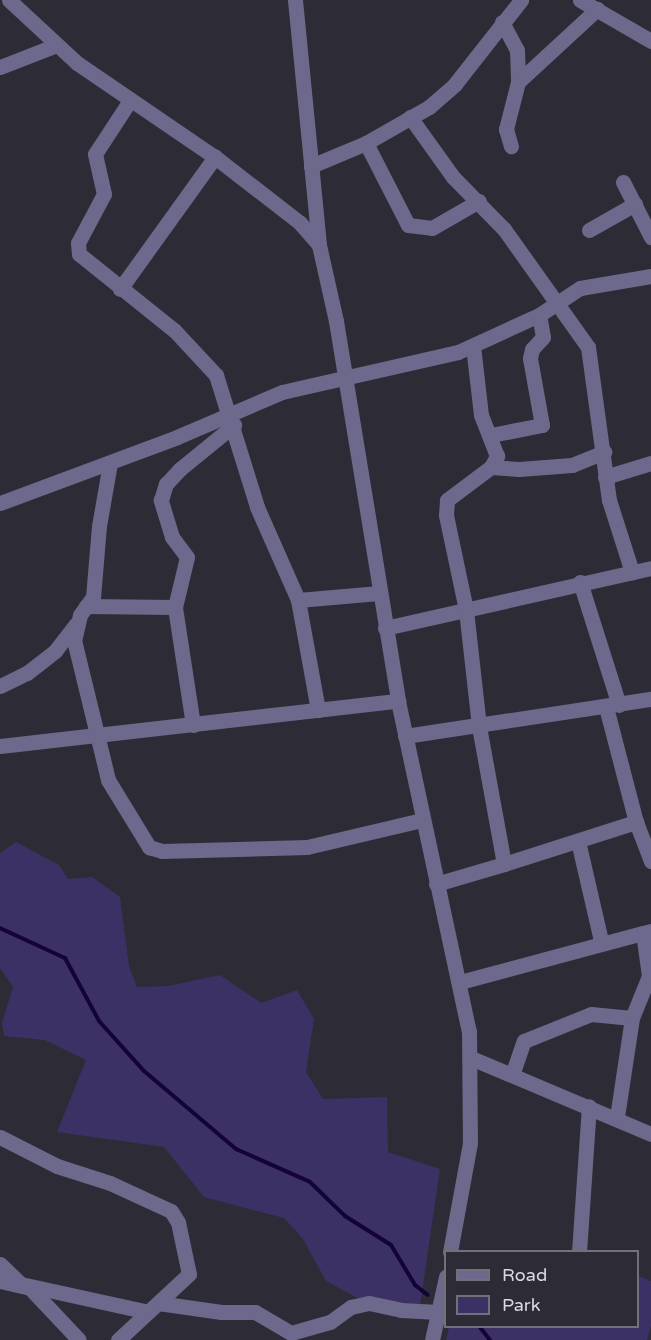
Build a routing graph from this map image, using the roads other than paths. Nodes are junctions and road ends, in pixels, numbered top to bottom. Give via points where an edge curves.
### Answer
1 (9, 0) edge
2 (295, 0) edge
3 (521, 0) edge
4 (580, 0) edge
5 (597, 9) junction
6 (501, 22) junction
7 (650, 36) edge
8 (54, 46) junction
9 (0, 67) edge
10 (518, 82) junction
11 (129, 102) junction
12 (410, 117) junction
13 (366, 143) junction
14 (511, 146) dead end
15 (215, 157) junction
16 (311, 166) junction
17 (623, 182) dead end
18 (478, 201) junction
19 (635, 204) junction
20 (589, 230) dead end
21 (651, 237) edge
22 (319, 246) junction
23 (651, 276) edge
24 (120, 289) junction
25 (557, 303) junction
26 (539, 315) junction
27 (473, 345) junction
28 (344, 375) junction
29 (232, 419) junction
30 (491, 435) junction
31 (604, 452) junction
32 (110, 463) junction
33 (651, 463) edge
34 (491, 467) junction
35 (605, 477) junction
36 (0, 503) edge
37 (651, 568) edge
38 (632, 572) junction
39 (580, 582) junction
40 (379, 593) junction
41 (298, 600) junction
42 (86, 606) junction
43 (175, 607) junction
44 (466, 610) junction
45 (76, 624) junction
46 (385, 628) junction
47 (0, 686) edge
48 (651, 699) edge
49 (398, 701) junction
50 (613, 706) junction
51 (318, 710) junction
52 (193, 725) junction
53 (479, 726) junction
54 (94, 735) junction
55 (405, 736) junction
56 (0, 746) edge
57 (422, 820) junction
58 (636, 822) junction
59 (578, 841) junction
60 (651, 861) edge
61 (504, 864) junction
62 (436, 884) junction
63 (647, 932) edge
64 (602, 941) junction
65 (460, 982) junction
66 (632, 1018) junction
67 (471, 1058) junction
68 (512, 1075) junction
69 (589, 1106) junction
70 (617, 1117) junction
71 (651, 1134) edge
72 (0, 1137) edge
73 (450, 1250) edge
74 (579, 1250) edge
75 (0, 1264) edge
76 (0, 1281) edge
77 (21, 1284) junction
78 (444, 1286) edge
79 (153, 1308) junction
80 (438, 1312) junction
81 (80, 1340) edge
82 (118, 1340) edge
83 (432, 1340) edge

1 - 8 street
2 - 16 street
3 - 6 street
4 - 5 street
5 - 7 street
5 - 10 street
6 - 10 street via 517,50
6 - 12 street via 455,84
8 - 9 street
8 - 11 street
10 - 14 street via 506,129
11 - 15 street
11 - 24 street via 95,154 104,194 78,243 84,261
12 - 13 street
12 - 18 street via 453,177
13 - 16 street
13 - 18 street via 408,225 432,228
15 - 22 street via 300,223
15 - 24 street
16 - 22 street
17 - 19 street
18 - 25 street via 504,229
19 - 20 street
19 - 21 street
22 - 28 street
23 - 25 street via 580,288
24 - 29 street via 174,330 216,375
25 - 26 street
25 - 31 street via 591,356
26 - 27 street
26 - 30 street via 543,337 530,358 542,424
27 - 28 street via 411,365
27 - 30 street via 482,415
28 - 29 street via 282,392
28 - 40 street
29 - 32 street
29 - 41 street via 257,507
29 - 43 street via 166,484 160,500 172,537 187,557
30 - 34 street via 496,448
31 - 34 street via 572,465
31 - 35 street
32 - 36 street
32 - 42 street via 99,525 93,597
33 - 35 street
34 - 44 street via 447,500 446,515
35 - 38 street
37 - 38 street
38 - 39 street
39 - 44 street
39 - 50 street
40 - 41 street
40 - 46 street
41 - 51 street
42 - 43 street
42 - 45 street
43 - 52 street
44 - 46 street
44 - 53 street
45 - 47 street via 56,651 27,673
45 - 54 street via 74,640
46 - 49 street
48 - 50 street
49 - 51 street
49 - 55 street
50 - 53 street
50 - 58 street
51 - 52 street
52 - 54 street
53 - 55 street
53 - 61 street
54 - 56 street
54 - 57 street via 108,780 143,840 154,850 307,847
55 - 57 street
57 - 62 street
58 - 59 street
58 - 60 street
59 - 61 street
59 - 64 street
61 - 62 street
62 - 65 street
63 - 64 street
63 - 66 street via 650,976
64 - 65 street
65 - 67 street
66 - 68 street via 591,1014 524,1041
66 - 70 street
67 - 68 street
67 - 73 street via 470,1143
68 - 69 street
69 - 70 street
69 - 74 street
70 - 71 street
72 - 79 street via 57,1166 110,1183 171,1211 181,1233 189,1274
75 - 77 street
76 - 77 street
77 - 79 street
77 - 81 street via 38,1294
78 - 80 street
79 - 80 street via 255,1312 291,1333 330,1322 351,1307 369,1303
79 - 82 street
80 - 83 street

